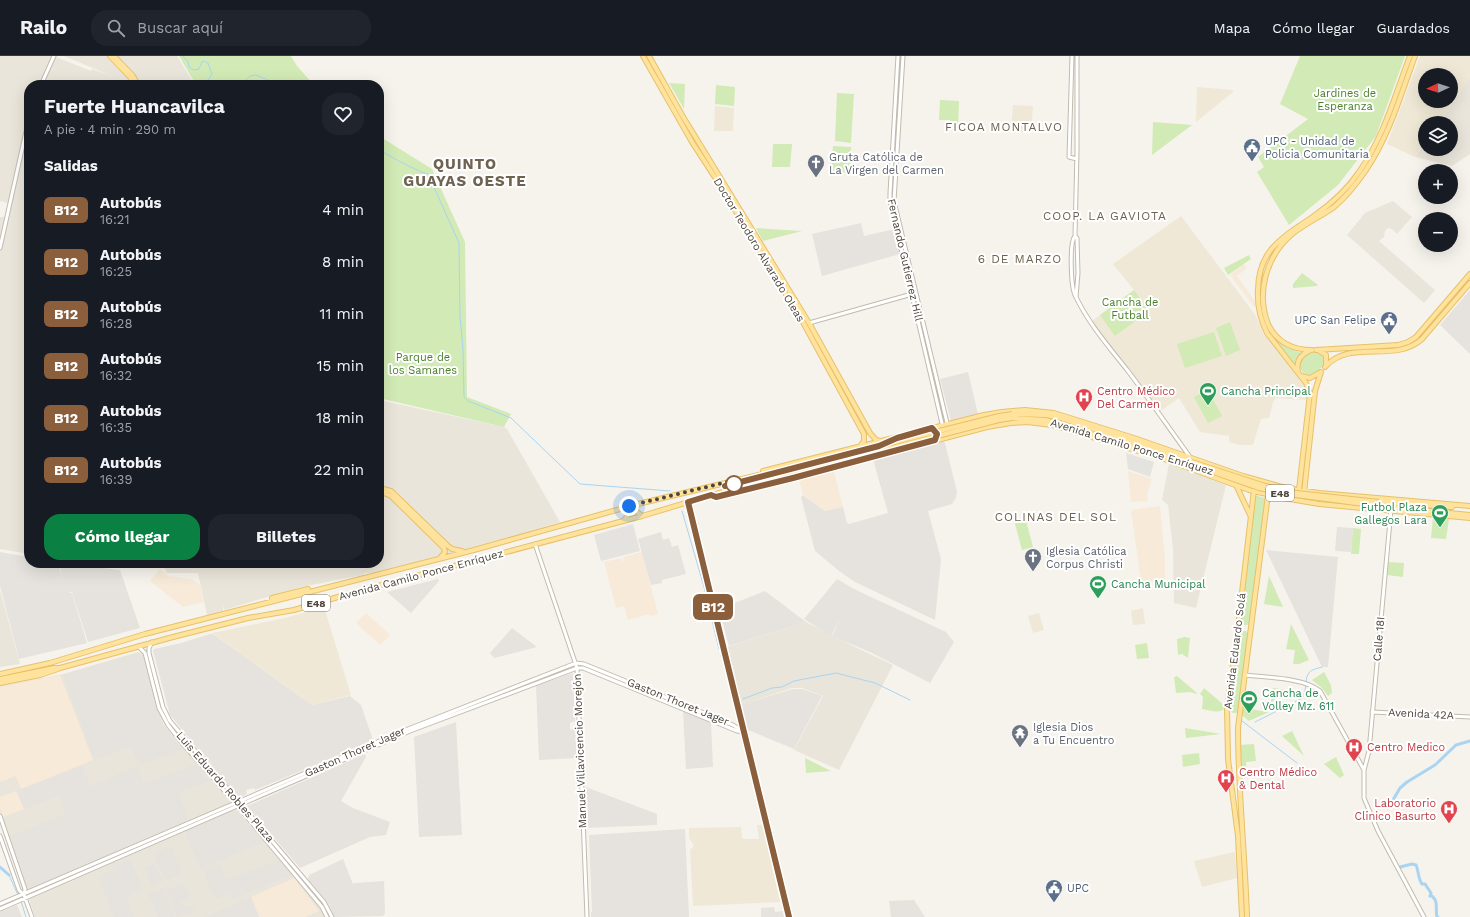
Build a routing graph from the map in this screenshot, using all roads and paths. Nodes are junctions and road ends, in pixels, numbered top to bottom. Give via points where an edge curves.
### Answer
1 (54, 56) edge
2 (110, 56) edge
3 (114, 56) edge
4 (643, 56) edge
5 (649, 56) edge
6 (898, 56) edge
7 (903, 56) edge
8 (1072, 56) edge
9 (1077, 56) edge
10 (1410, 56) edge
11 (1415, 56) edge
12 (43, 80) edge
13 (132, 80) edge
14 (135, 80) edge
15 (24, 140) edge
16 (1077, 160) junction
17 (1075, 236) junction
18 (0, 248) edge
19 (1470, 274) edge
20 (1470, 283) edge
21 (912, 294) junction
22 (1076, 297) junction
23 (809, 323) junction
24 (1314, 350) junction
25 (1325, 367) junction
26 (1321, 372) junction
27 (1299, 374) junction
28 (1035, 410) junction
29 (1046, 415) junction
30 (1012, 416) junction
31 (960, 422) junction
32 (945, 425) junction
33 (932, 428) junction
34 (962, 433) junction
35 (948, 437) junction
36 (1308, 437) junction
37 (935, 440) junction
38 (1155, 444) junction
39 (880, 446) junction
40 (859, 447) junction
41 (1162, 447) junction
42 (1146, 448) junction
43 (1168, 453) junction
44 (1153, 456) junction
45 (854, 458) junction
46 (1164, 459) junction
47 (1175, 459) junction
48 (1187, 460) junction
49 (843, 464) junction
50 (829, 465) junction
51 (1231, 472) junction
52 (735, 480) junction
53 (1255, 480) junction
54 (1233, 484) junction
55 (1269, 484) junction
56 (1286, 488) junction
57 (384, 489) edge
58 (1299, 490) junction
59 (1254, 491) junction
60 (384, 492) edge
61 (1305, 492) junction
62 (1319, 493) junction
63 (711, 495) junction
64 (1268, 495) junction
65 (1284, 498) junction
66 (1298, 501) junction
67 (688, 502) junction
68 (638, 504) junction
69 (1318, 504) junction
70 (1392, 506) junction
71 (1413, 507) junction
72 (621, 508) junction
73 (1470, 508) edge
74 (642, 516) junction
75 (1470, 516) edge
76 (1251, 517) junction
77 (624, 520) junction
78 (535, 544) junction
79 (465, 552) junction
80 (440, 558) junction
81 (152, 642) junction
82 (138, 646) junction
83 (55, 660) junction
84 (576, 663) junction
85 (60, 668) junction
86 (577, 668) junction
87 (0, 672) edge
88 (1245, 675) junction
89 (0, 679) edge
90 (0, 683) edge
91 (1372, 712) junction
92 (1470, 716) edge
93 (744, 732) junction
94 (1364, 770) junction
95 (238, 804) junction
96 (0, 816) edge
97 (0, 836) edge
98 (25, 896) junction
99 (0, 904) edge
100 (0, 909) edge
101 (32, 917) edge
102 (327, 917) edge
103 (332, 917) edge
104 (587, 917) edge
105 (789, 917) edge
106 (1242, 917) edge
107 (1247, 917) edge
108 (1424, 917) edge

1 - 12 street
2 - 13 main road
3 - 14 main road
4 - 40 main road, Doctor Teodoro Alvarado Oleas via 821,355 864,434 864,441
5 - 23 main road, Doctor Teodoro Alvarado Oleas
6 - 21 street, Fernando Gutierrez Hill via 890,193
7 - 32 street, Fernando Gutierrez Hill via 894,202
8 - 16 street via 1069,157
9 - 16 street
10 - 27 main road via 1378,141 1358,174 1336,198 1277,242 1262,267 1258,289 1261,318 1267,333
11 - 24 main road via 1387,130 1366,171 1339,202 1292,234 1276,252 1268,267 1263,301 1271,329 1278,338 1290,346 1299,350
15 - 18 street
16 - 17 street
17 - 22 street via 1078,272
17 - 22 street via 1072,251 1072,285
19 - 24 main road via 1416,337 1408,342 1398,345
20 - 25 main road via 1414,346 1400,350 1344,354 1330,361
21 - 23 street
21 - 32 street, Fernando Gutierrez Hill
22 - 48 street
23 - 39 main road, Doctor Teodoro Alvarado Oleas via 870,434
24 - 25 main road via 1326,355
24 - 27 main road via 1298,359
25 - 26 main road
26 - 27 main road via 1310,378
26 - 36 main road via 1316,385
27 - 36 main road via 1310,393
28 - 29 main road
28 - 31 main road, Avenida Camilo Ponce Enríquez / E48 via 1002,412
28 - 38 main road, Avenida Camilo Ponce Enríquez / E48 via 1062,415
29 - 30 main road, Avenida Camilo Ponce Enríquez / E48
29 - 42 main road, Avenida Camilo Ponce Enríquez / E48
30 - 39 main road, Avenida Camilo Ponce Enríquez / E48, bridge
30 - 42 main road, Avenida Camilo Ponce Enríquez / E48 via 1045,420
31 - 32 main road, Avenida Camilo Ponce Enríquez / E48
31 - 34 main road via 958,428
32 - 33 main road, Avenida Camilo Ponce Enríquez / E48
32 - 35 street, Fernando Gutierrez Hill
33 - 37 main road via 937,434
33 - 39 main road, Avenida Camilo Ponce Enríquez / E48
34 - 35 main road, Avenida Camilo Ponce Enríquez / E48
34 - 44 main road, Avenida Camilo Ponce Enríquez / E48 via 1011,422 1044,423
35 - 37 main road, Avenida Camilo Ponce Enríquez / E48
36 - 58 main road
36 - 61 main road
37 - 49 main road, Avenida Camilo Ponce Enríquez / E48
38 - 41 main road, Avenida Camilo Ponce Enríquez / E48
38 - 42 main road
39 - 40 main road, Avenida Camilo Ponce Enríquez / E48
39 - 45 main road, Avenida Camilo Ponce Enríquez / E48
39 - 52 main road, Avenida Camilo Ponce Enríquez / E48
40 - 52 main road, Avenida Camilo Ponce Enríquez / E48
41 - 43 main road
41 - 48 main road, Avenida Camilo Ponce Enríquez / E48
42 - 43 main road, Avenida Camilo Ponce Enríquez / E48
42 - 44 main road
42 - 47 main road, Avenida Camilo Ponce Enríquez / E48
43 - 48 main road, Avenida Camilo Ponce Enríquez / E48
44 - 46 main road, Avenida Camilo Ponce Enríquez / E48
45 - 49 main road
45 - 50 main road, Avenida Camilo Ponce Enríquez / E48
46 - 47 main road
46 - 54 main road, Avenida Camilo Ponce Enríquez / E48
47 - 48 main road, Avenida Camilo Ponce Enríquez / E48
48 - 51 main road, Avenida Camilo Ponce Enríquez / E48
48 - 70 main road, Avenida Camilo Ponce Enríquez / E48, bridge via 1288,492
49 - 50 main road
49 - 63 main road, Avenida Camilo Ponce Enríquez / E48 via 716,497
50 - 63 main road, Avenida Camilo Ponce Enríquez / E48
51 - 53 main road, Avenida Camilo Ponce Enríquez / E48
51 - 54 main road via 1236,478
52 - 68 main road, Avenida Camilo Ponce Enríquez / E48
53 - 55 main road, Avenida Camilo Ponce Enríquez / E48
53 - 59 main road, Avenida Eduardo Solá
54 - 59 main road, Avenida Camilo Ponce Enríquez / E48
54 - 76 main road
55 - 56 main road, Avenida Camilo Ponce Enríquez / E48
55 - 64 main road, Avenida Eduardo Solá
56 - 58 main road, Avenida Camilo Ponce Enríquez / E48
56 - 65 main road via 1282,492
57 - 79 main road via 391,491 452,549
58 - 61 main road, Avenida Camilo Ponce Enríquez / E48
59 - 64 main road, Avenida Camilo Ponce Enríquez / E48
59 - 76 main road, Avenida Eduardo Solá
60 - 80 main road via 444,548 445,552
61 - 62 main road, Avenida Camilo Ponce Enríquez / E48
61 - 66 main road
62 - 69 main road via 1315,497
62 - 70 main road, Avenida Camilo Ponce Enríquez / E48
63 - 67 main road, Avenida Camilo Ponce Enríquez / E48
64 - 65 main road, Avenida Camilo Ponce Enríquez / E48
64 - 88 main road, Avenida Eduardo Solá
65 - 66 main road, Avenida Camilo Ponce Enríquez / E48
66 - 69 main road, Avenida Camilo Ponce Enríquez / E48
67 - 74 main road, Avenida Camilo Ponce Enríquez / E48
67 - 93 street
68 - 72 main road, Avenida Camilo Ponce Enríquez / E48
68 - 74 main road via 636,511
69 - 70 main road, Avenida Camilo Ponce Enríquez / E48
70 - 71 main road, E48
70 - 71 main road
70 - 73 main road, E48
70 - 75 main road, E48
70 - 91 street, Calle 18I
71 - 73 main road, E48
71 - 75 main road, E48
72 - 77 main road via 627,513
72 - 79 main road, Avenida Camilo Ponce Enríquez / E48
74 - 77 main road, Avenida Camilo Ponce Enríquez / E48
76 - 106 main road, Avenida Eduardo Solá via 1227,708 1228,759 1238,836
77 - 78 main road, Avenida Camilo Ponce Enríquez / E48
78 - 81 main road, Avenida Camilo Ponce Enríquez / E48 via 294,610 248,618
78 - 84 street, Manuel Villavicencio Morejón
79 - 80 main road, Avenida Camilo Ponce Enríquez / E48
80 - 83 main road, Avenida Camilo Ponce Enríquez / E48 via 381,574 290,593
81 - 82 main road, Avenida Camilo Ponce Enríquez / E48
81 - 95 street, Luis Eduardo Robles Plaza via 149,653 163,707 170,721
82 - 85 main road, Avenida Camilo Ponce Enríquez / E48
82 - 95 street, Luis Eduardo Robles Plaza via 145,653 159,708 168,725
83 - 87 main road, Avenida Camilo Ponce Enríquez / E48
83 - 87 main road, Avenida Camilo Ponce Enríquez / E48
84 - 86 street, Manuel Villavicencio Morejón
84 - 93 street, Gaston Thoret Jager via 734,725
84 - 95 street, Gaston Thoret Jager via 407,729
85 - 89 main road, Avenida Camilo Ponce Enríquez / E48
85 - 90 main road, Avenida Camilo Ponce Enríquez / E48
86 - 93 street, Gaston Thoret Jager via 583,668
86 - 95 street, Gaston Thoret Jager via 413,730
86 - 104 street, Manuel Villavicencio Morejón
88 - 94 street via 1305,682 1316,687
88 - 107 main road, Avenida Eduardo Solá via 1238,720 1238,751
91 - 92 street, Avenida 42A
91 - 94 street, Calle 18I via 1369,751
93 - 105 street
94 - 108 street via 1364,798 1378,831
95 - 98 street, Gaston Thoret Jager
95 - 102 street, Luis Eduardo Robles Plaza via 322,907
95 - 103 street, Luis Eduardo Robles Plaza via 321,898
96 - 98 street via 25,888
97 - 98 street via 19,890
98 - 99 street, Gaston Thoret Jager
98 - 100 street, Gaston Thoret Jager
98 - 101 street

